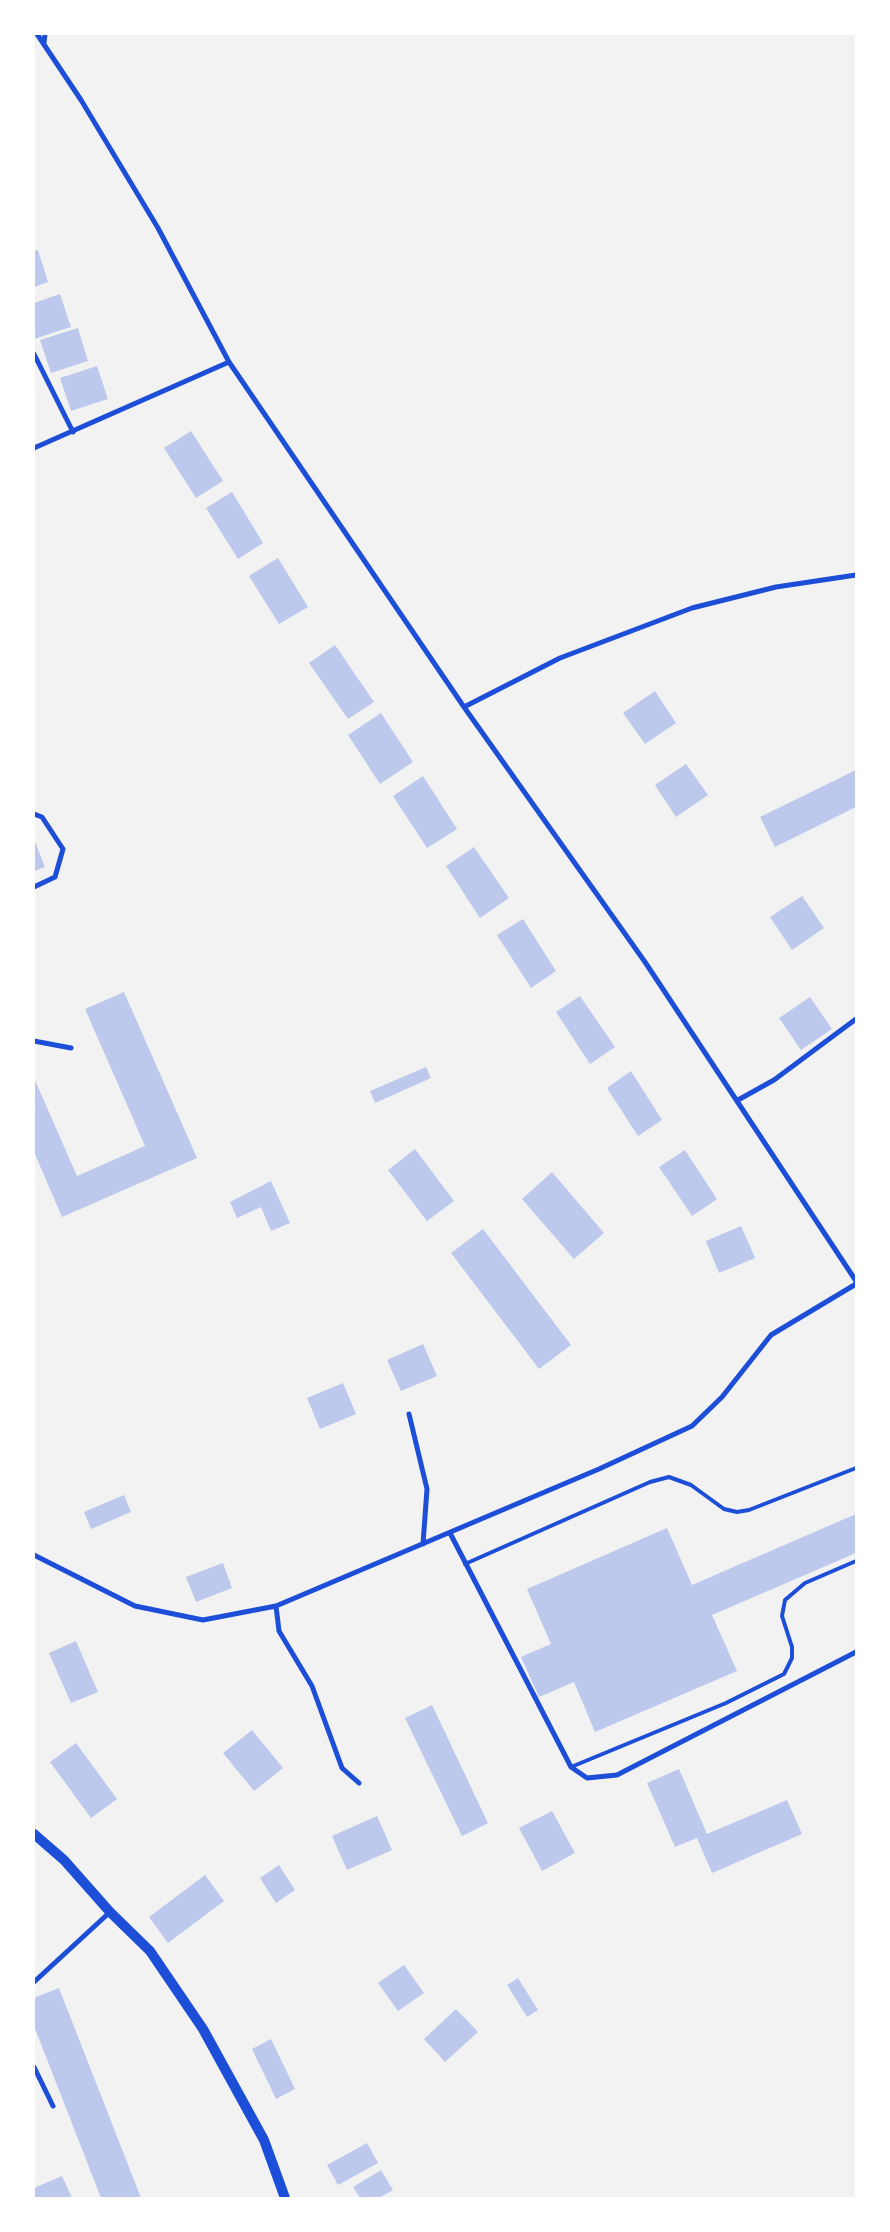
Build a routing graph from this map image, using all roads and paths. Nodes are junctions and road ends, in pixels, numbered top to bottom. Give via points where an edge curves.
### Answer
1 (37, 34) edge
2 (45, 34) edge
3 (44, 44) junction
4 (34, 354) edge
5 (229, 362) junction
6 (73, 432) junction
7 (34, 448) edge
8 (856, 575) edge
9 (464, 707) junction
10 (34, 814) edge
11 (34, 887) edge
12 (856, 1019) edge
13 (34, 1041) edge
14 (71, 1048) dead end
15 (738, 1100) junction
16 (856, 1283) edge
17 (409, 1414) dead end
18 (856, 1468) edge
19 (450, 1533) junction
20 (423, 1544) junction
21 (34, 1555) edge
22 (856, 1561) edge
23 (465, 1564) junction
24 (276, 1606) junction
25 (856, 1652) edge
26 (571, 1767) junction
27 (359, 1783) dead end
28 (34, 1834) edge
29 (110, 1912) junction
30 (34, 1982) edge
31 (34, 2067) edge
32 (53, 2106) dead end
33 (285, 2198) edge

1 - 3 street
2 - 3 street
3 - 5 street via 158,228
4 - 6 street
5 - 6 street
5 - 9 street
6 - 7 street
8 - 9 street via 776,587 692,608 560,658
9 - 15 street via 645,962
10 - 11 street via 42,817 62,849 55,877
12 - 15 street via 774,1080
13 - 14 street
15 - 16 street
16 - 19 street via 771,1335 722,1398 692,1426 599,1470
17 - 20 street via 427,1489
18 - 23 lane via 737,1512 724,1509 692,1485 669,1477 650,1482
19 - 20 street
19 - 23 street
20 - 24 street
21 - 24 street via 135,1606 203,1620
22 - 26 lane via 805,1583 785,1600 782,1616 792,1647 792,1658 784,1674 726,1703
23 - 26 street
24 - 27 street via 278,1631 312,1686 342,1768
25 - 26 street via 617,1775 587,1778
28 - 29 main road via 64,1860
29 - 30 street
29 - 33 main road via 150,1951 203,2029 264,2140
31 - 32 street

